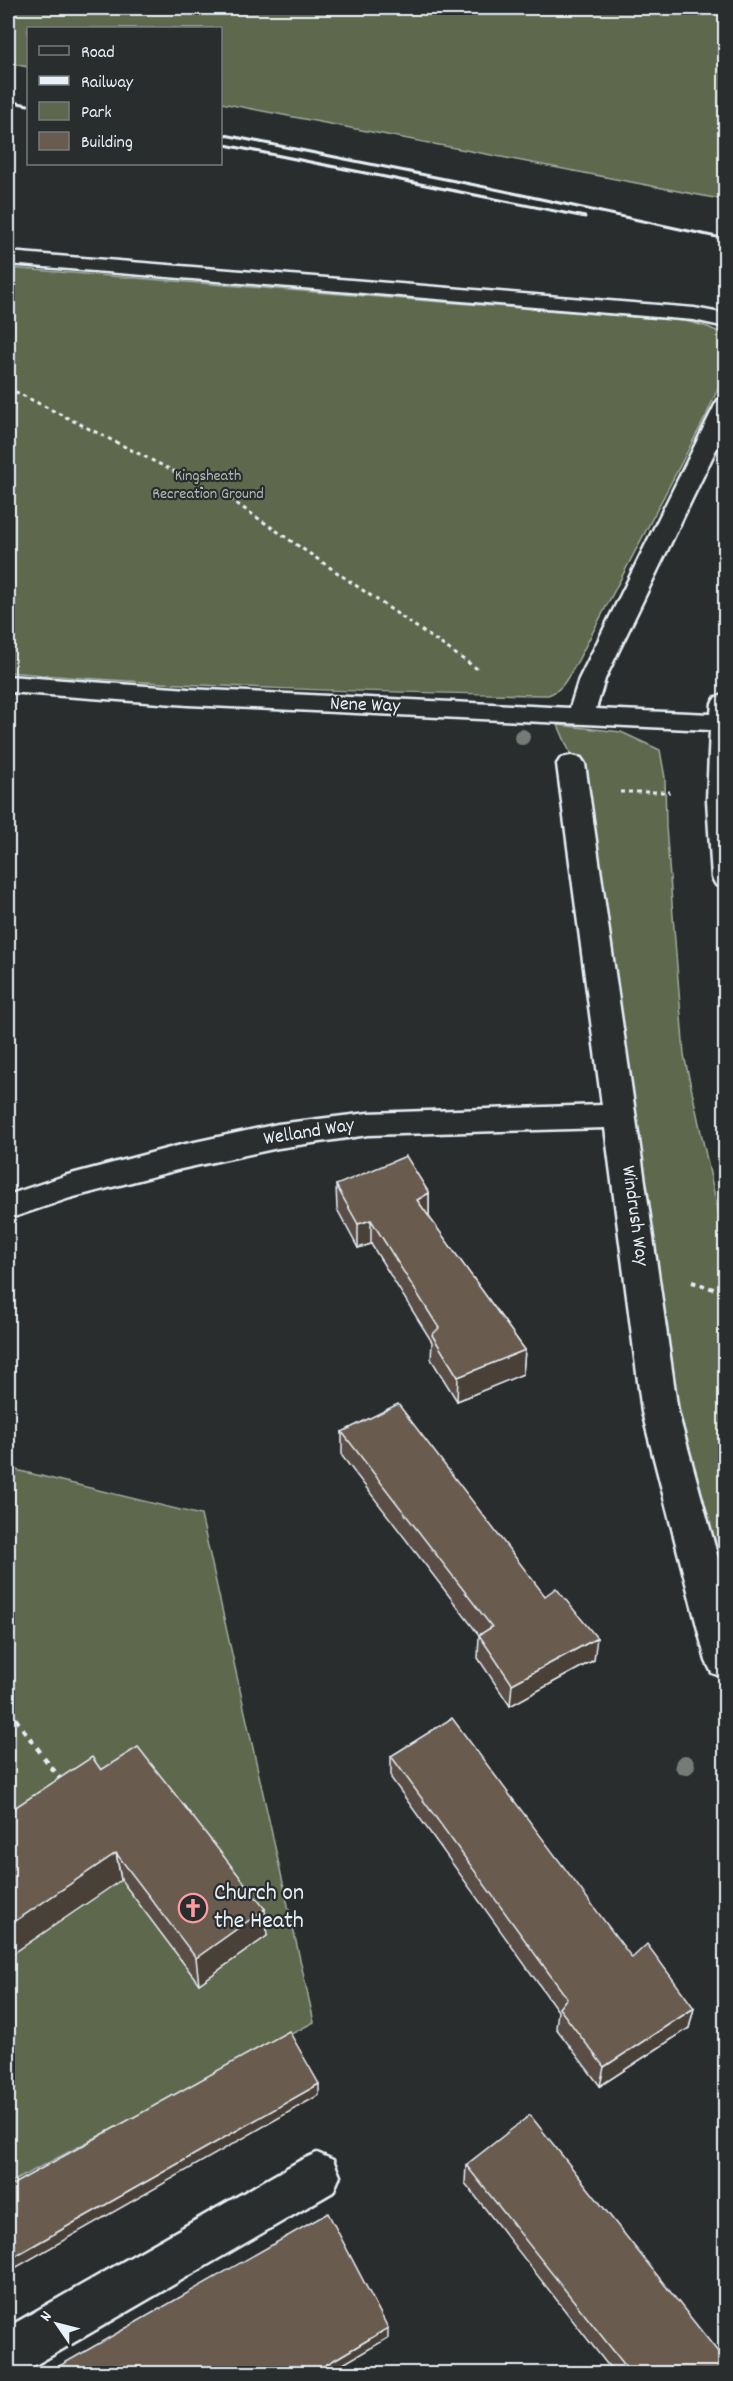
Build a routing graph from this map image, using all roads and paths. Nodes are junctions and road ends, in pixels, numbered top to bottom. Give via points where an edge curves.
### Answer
1 (8, 258) edge
2 (726, 321) edge
3 (8, 388) edge
4 (726, 405) edge
5 (487, 676) dead end
6 (8, 684) edge
7 (724, 712) edge
8 (581, 715) junction
9 (571, 764) dead end
10 (726, 878) edge
11 (620, 1116) junction
12 (8, 1207) edge
13 (726, 1661) edge
14 (8, 1709) edge
15 (63, 1784) edge
16 (317, 2176) dead end
17 (8, 2354) edge

1 - 2 street via 694,314
3 - 5 path via 233,501
4 - 8 street via 592,679
6 - 8 street, Nene Way via 188,697
7 - 8 street, Nene Way
7 - 10 street via 721,800
9 - 11 street, Windrush Way
11 - 12 street, Welland Way via 368,1124 278,1136 181,1156
11 - 13 street, Windrush Way via 660,1412
14 - 15 path
16 - 17 street

